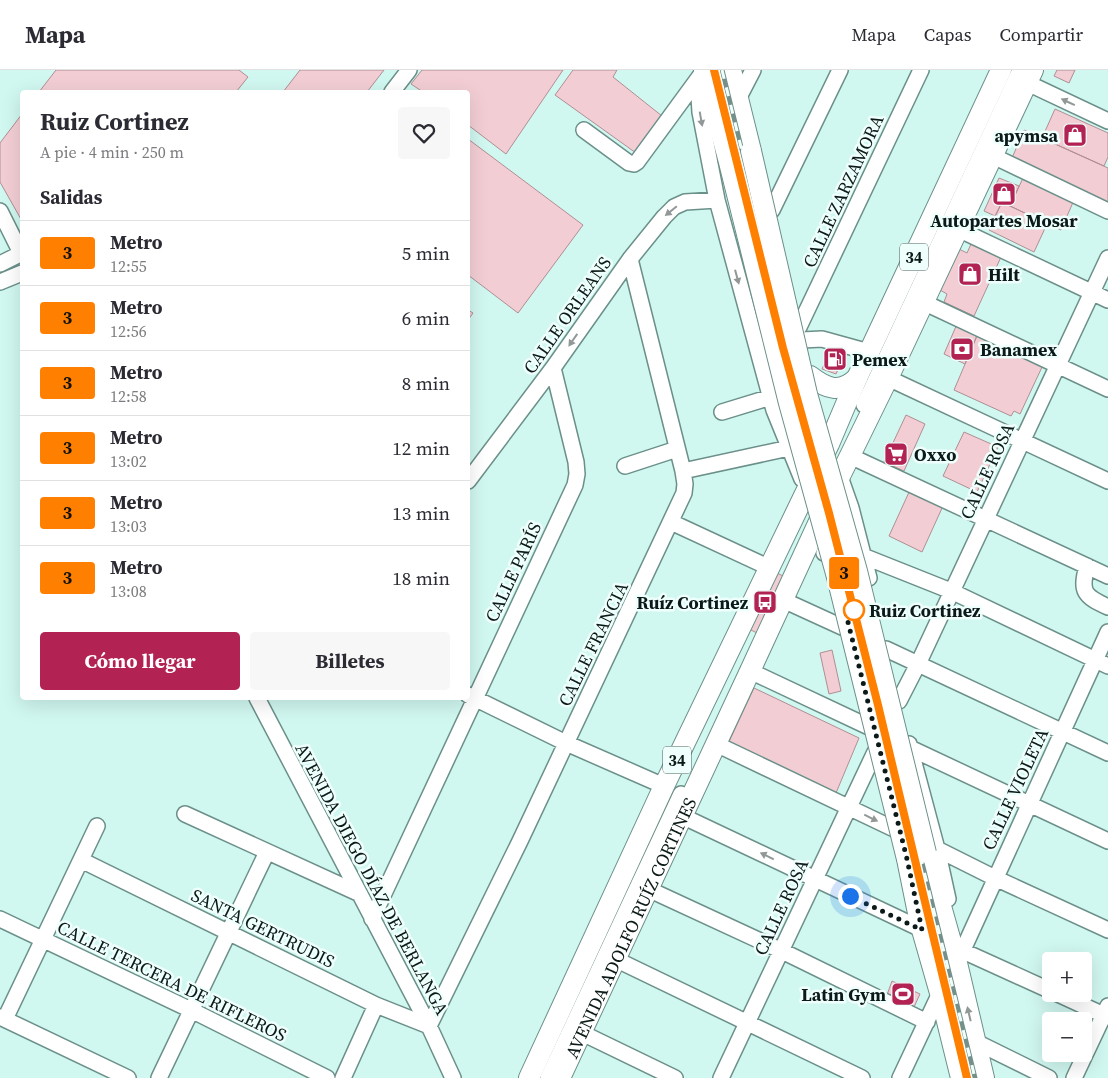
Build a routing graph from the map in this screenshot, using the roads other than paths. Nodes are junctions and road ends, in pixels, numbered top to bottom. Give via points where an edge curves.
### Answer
1 (409, 70) edge
2 (704, 70) edge
3 (731, 70) edge
4 (754, 70) edge
5 (840, 70) edge
6 (921, 70) edge
7 (1013, 73) edge
8 (394, 90) edge
9 (740, 106) junction
10 (1108, 122) edge
11 (584, 130) dead end
12 (993, 156) junction
13 (717, 200) junction
14 (772, 210) junction
15 (0, 211) edge
16 (1108, 211) edge
17 (958, 229) junction
18 (20, 250) edge
19 (20, 255) edge
20 (1108, 258) edge
21 (630, 259) junction
22 (0, 264) edge
23 (20, 274) edge
24 (0, 282) edge
25 (1091, 292) junction
26 (1108, 300) edge
27 (923, 302) junction
28 (801, 334) junction
29 (869, 352) junction
30 (1057, 365) junction
31 (553, 368) junction
32 (810, 376) junction
33 (857, 378) junction
34 (888, 378) junction
35 (1108, 389) edge
36 (772, 403) junction
37 (817, 403) junction
38 (722, 412) dead end
39 (1021, 441) junction
40 (789, 448) junction
41 (677, 449) junction
42 (837, 458) junction
43 (625, 466) dead end
44 (683, 471) junction
45 (470, 478) edge
46 (1108, 481) edge
47 (807, 493) junction
48 (986, 519) junction
49 (815, 520) junction
50 (671, 522) junction
51 (823, 554) junction
52 (863, 556) junction
53 (1087, 566) junction
54 (775, 572) junction
55 (1108, 576) edge
56 (951, 591) junction
57 (783, 600) junction
58 (1108, 607) edge
59 (842, 627) junction
60 (1108, 632) edge
61 (886, 649) junction
62 (1101, 663) edge
63 (918, 664) junction
64 (750, 672) junction
65 (471, 697) edge
66 (257, 700) edge
67 (470, 700) edge
68 (899, 701) junction
69 (869, 727) junction
70 (1062, 732) junction
71 (566, 743) junction
72 (716, 744) junction
73 (910, 748) junction
74 (876, 752) junction
75 (1108, 753) edge
76 (664, 786) junction
77 (1029, 805) junction
78 (848, 807) junction
79 (186, 814) dead end
80 (682, 816) junction
81 (97, 826) dead end
82 (894, 829) junction
83 (1108, 841) edge
84 (932, 851) junction
85 (267, 852) junction
86 (81, 860) junction
87 (994, 878) junction
88 (815, 880) junction
89 (648, 889) junction
90 (360, 894) junction
91 (0, 919) edge
92 (372, 919) junction
93 (921, 926) junction
94 (1108, 930) edge
95 (229, 931) junction
96 (44, 940) junction
97 (782, 951) junction
98 (960, 957) junction
99 (615, 959) junction
100 (1042, 988) edge
101 (940, 993) junction
102 (1080, 1002) edge
103 (376, 1005) junction
104 (191, 1010) junction
105 (1107, 1012) edge
106 (2, 1018) edge
107 (747, 1022) junction
108 (927, 1022) junction
109 (429, 1026) junction
110 (582, 1032) junction
111 (976, 1042) junction
112 (128, 1078) edge
113 (159, 1078) edge
114 (327, 1078) edge
115 (343, 1078) edge
116 (453, 1078) edge
117 (529, 1078) edge
118 (536, 1078) edge
119 (548, 1078) edge
120 (560, 1078) edge
121 (675, 1078) edge
122 (721, 1078) edge
123 (862, 1078) edge
124 (900, 1078) edge
125 (961, 1078) edge
126 (984, 1078) edge
127 (1049, 1078) edge
128 (1074, 1078) edge

1 - 8 street
2 - 11 street via 634,164
2 -> 13 street via 700,112
2 - 93 main road, bridge via 837,577
3 - 9 main road
4 - 9 street
5 - 14 street
6 - 28 street, CALLE ZARZAMORA
10 -> 7 street
7 - 12 main road, AVENIDA ADOLFO RUÍZ CORTINES / 34
7 - 29 main road, AVENIDA ADOLFO RUÍZ CORTINES / 34
7 - 42 street
9 - 14 street via 757,145
9 - 84 main road, bridge via 807,394
12 - 16 street
12 - 17 main road, AVENIDA ADOLFO RUÍZ CORTINES / 34
13 -> 21 street, CALLE ORLEANS via 686,202 674,207
13 -> 36 street
14 - 28 street
15 - 18 street
17 - 25 street
17 - 27 main road, AVENIDA ADOLFO RUÍZ CORTINES / 34
19 - 22 street
20 - 25 street, CALLE ROSA
21 -> 31 street, CALLE ORLEANS
21 - 41 street, CALLE FRANCIA
23 - 24 street
25 - 26 street
25 - 30 street, CALLE ROSA
27 - 30 street
27 - 34 main road, AVENIDA ADOLFO RUÍZ CORTINES / 34
28 - 29 street
28 - 32 street
29 - 33 main road, AVENIDA ADOLFO RUÍZ CORTINES / 34
30 - 35 street
30 - 39 street, CALLE ROSA
31 - 45 street, CALLE ORLEANS
31 - 65 street, CALLE PARÍS via 576,462 575,485
32 - 33 main road via 831,388 845,387
32 - 37 street
33 - 42 main road, AVENIDA ADOLFO RUÍZ CORTINES / 34
34 - 39 street
34 - 42 main road, AVENIDA ADOLFO RUÍZ CORTINES / 34
36 - 37 street via 786,418 794,419 808,415
36 - 38 street
36 - 40 street
37 - 42 street
39 - 46 street
39 - 48 street, CALLE ROSA
40 - 44 street
40 - 47 street
41 - 43 street
41 - 44 street, CALLE FRANCIA
42 - 47 main road, AVENIDA ADOLFO RUÍZ CORTINES / 34
42 - 48 street
42 - 49 main road, AVENIDA ADOLFO RUÍZ CORTINES / 34
42 - 52 street
44 - 50 street, CALLE FRANCIA via 684,493
47 - 49 street
47 - 54 main road, AVENIDA ADOLFO RUÍZ CORTINES / 34
48 - 53 street
48 - 56 street, CALLE ROSA
49 - 51 street
49 - 54 street
49 - 57 main road, AVENIDA ADOLFO RUÍZ CORTINES / 34
50 - 54 street
50 - 71 street, CALLE FRANCIA
51 - 52 street via 827,545 836,541
51 - 59 street
52 - 56 street
52 - 61 street
53 - 55 street
53 - 58 street via 1084,592
54 - 76 main road, AVENIDA ADOLFO RUÍZ CORTINES / 34
56 - 62 street
56 - 63 street, CALLE ROSA
57 - 59 street
57 - 64 main road, AVENIDA ADOLFO RUÍZ CORTINES / 34
59 - 69 street
60 - 62 street, CALLE VIOLETA
61 - 63 street
61 - 68 street
62 - 70 street, CALLE VIOLETA
63 - 68 street, CALLE ROSA
63 - 70 street
64 - 69 street
64 - 72 main road, AVENIDA ADOLFO RUÍZ CORTINES / 34
65 - 71 street
66 - 90 street, AVENIDA DIEGO DÍAZ DE BERLANGA
67 - 92 street, CALLE PARÍS
68 - 73 street
69 - 74 street
70 - 75 street
70 - 77 street, CALLE VIOLETA
71 - 76 street
71 - 109 street, CALLE FRANCIA
72 - 78 street
72 - 80 main road, AVENIDA ADOLFO RUÍZ CORTINES / 34
73 - 77 street
73 - 84 street
74 - 78 street, CALLE ROSA
74 - 82 street
76 - 117 main road, AVENIDA ADOLFO RUÍZ CORTINES / 34
77 - 83 street
77 - 87 street, CALLE VIOLETA
78 -> 82 street
78 - 88 street, CALLE ROSA
79 - 85 street
88 -> 80 street
80 - 89 main road, AVENIDA ADOLFO RUÍZ CORTINES / 34
81 - 86 street
82 - 93 street via 909,904
84 - 87 street
84 - 98 main road via 950,935
85 - 90 street
85 - 95 street
86 - 95 street, SANTA GERTRUDIS
86 - 96 street
87 - 94 street
87 - 98 street, CALLE VIOLETA
88 - 93 street
88 - 97 street, CALLE ROSA
89 - 97 street
89 - 99 main road, AVENIDA ADOLFO RUÍZ CORTINES / 34
90 - 92 street, AVENIDA DIEGO DÍAZ DE BERLANGA
91 - 96 street, CALLE TERCERA DE RIFLEROS
92 - 109 street, AVENIDA DIEGO DÍAZ DE BERLANGA
93 - 101 main road
95 - 103 street, SANTA GERTRUDIS
95 - 104 street
96 - 104 street, CALLE TERCERA DE RIFLEROS
96 - 106 street
97 - 107 street, CALLE ROSA
97 - 108 street
98 - 100 street
111 -> 98 main road
99 - 107 street
99 - 110 main road, AVENIDA ADOLFO RUÍZ CORTINES / 34
101 - 108 street
101 - 125 main road
102 - 105 street
103 - 109 street, SANTA GERTRUDIS
103 - 115 street
104 - 113 street
104 - 114 street, CALLE TERCERA DE RIFLEROS
105 - 128 street
106 - 112 street
107 - 122 street, CALLE ROSA
107 - 123 street
108 - 124 street
109 - 116 street, AVENIDA DIEGO DÍAZ DE BERLANGA
110 - 120 main road, AVENIDA ADOLFO RUÍZ CORTINES / 34
110 - 121 street
111 - 126 main road
111 - 127 street
118 - 119 street via 752,630

